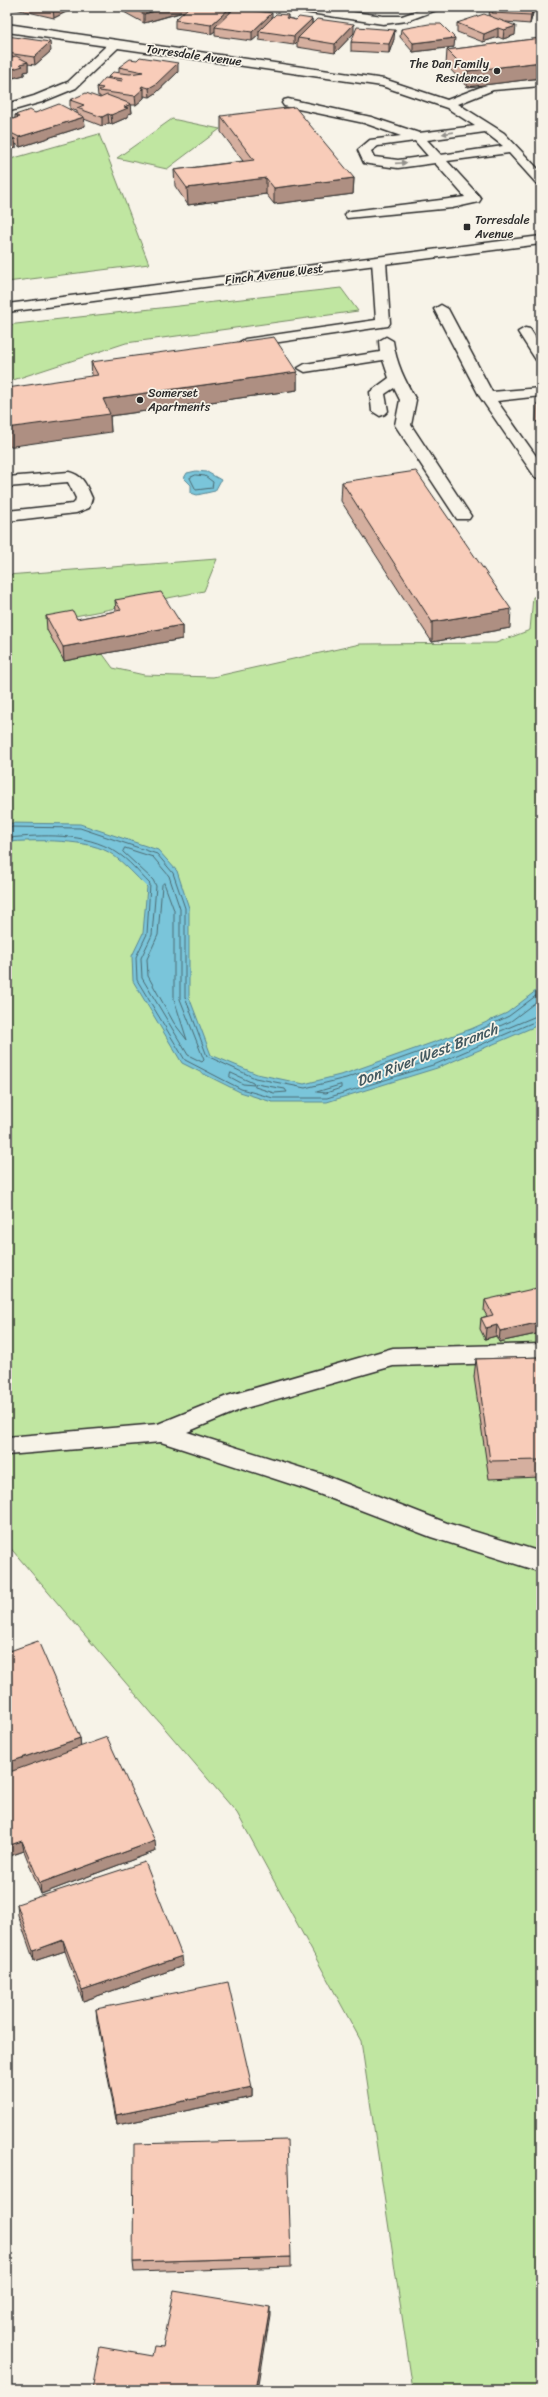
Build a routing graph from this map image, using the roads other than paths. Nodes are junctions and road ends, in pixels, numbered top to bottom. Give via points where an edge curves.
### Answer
1 (290, 7) edge
2 (433, 9) dead end
3 (7, 28) edge
4 (116, 43) junction
5 (541, 82) edge
6 (288, 104) dead end
7 (447, 104) junction
8 (7, 108) edge
9 (487, 128) junction
10 (418, 137) junction
11 (513, 149) junction
12 (438, 159) junction
13 (541, 180) edge
14 (352, 215) dead end
15 (541, 240) edge
16 (379, 261) junction
17 (7, 308) edge
18 (441, 310) dead end
19 (383, 323) junction
20 (525, 332) dead end
21 (229, 345) edge
22 (388, 355) junction
23 (541, 357) edge
24 (305, 368) dead end
25 (397, 380) junction
26 (541, 392) edge
27 (487, 397) junction
28 (380, 411) dead end
29 (541, 474) edge
30 (7, 482) edge
31 (7, 516) edge
32 (463, 516) dead end
33 (541, 1353) edge
34 (161, 1433) junction
35 (7, 1446) edge
36 (541, 1562) edge

1 - 2 street via 383,20 403,19
3 - 4 street, Torresdale Avenue
4 - 7 street, Torresdale Avenue via 384,83
4 - 8 street via 72,85
5 - 7 street via 491,87
6 - 10 street via 367,120
7 - 9 street, Torresdale Avenue
9 -> 10 street
9 - 11 street, Torresdale Avenue
10 - 12 street
10 -> 12 street via 375,143 364,150 369,160 382,163 398,164
11 - 12 street
11 - 13 street, Torresdale Avenue
12 - 14 street via 474,199 452,204
15 - 16 street, Finch Avenue West
16 - 17 street, Finch Avenue West
16 - 19 street
18 - 27 street
19 - 21 street
19 - 22 street
20 - 23 street
22 - 24 street
22 - 25 street
25 - 28 street via 377,392
25 - 32 street via 408,400 403,425
26 - 27 street
27 - 29 street
30 - 31 street via 69,477 75,480 84,498 83,505 76,508
33 - 34 street via 393,1357 235,1402
34 - 35 street
34 - 36 street via 315,1482 440,1530

